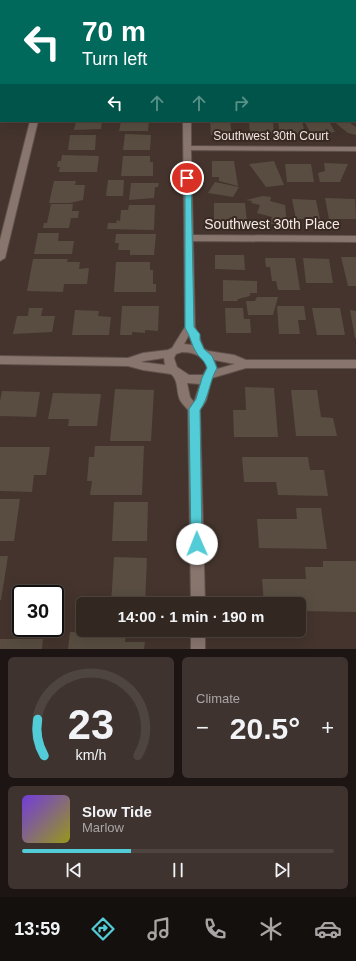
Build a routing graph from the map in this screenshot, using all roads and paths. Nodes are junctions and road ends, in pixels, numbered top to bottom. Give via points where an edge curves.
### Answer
1 (34, 122) edge
2 (187, 122) edge
3 (187, 148) junction
4 (356, 149) edge
5 (189, 238) junction
6 (356, 239) edge
7 (0, 258) edge
8 (190, 328) junction
9 (174, 351) junction
10 (203, 353) junction
11 (0, 360) edge
12 (128, 362) junction
13 (245, 364) junction
14 (356, 364) edge
15 (175, 373) junction
16 (208, 376) junction
17 (194, 409) junction
18 (198, 597) edge
19 (198, 637) edge
20 (198, 649) edge

1 - 7 street
2 - 3 street
3 - 4 street, Southwest 30th Court
3 - 5 street
5 - 6 street, Southwest 30th Place
5 - 8 street
8 - 9 street
8 - 10 street
9 - 10 street via 191,348
9 - 12 street
9 - 15 street via 169,363
10 - 13 street via 234,359
10 - 16 street via 212,364
11 - 12 street
12 - 15 street
13 - 14 street
13 - 16 street via 233,370
15 - 16 street via 191,380 201,380
15 - 17 street via 182,384 185,399
16 - 17 street via 201,401
17 - 18 street
19 - 20 street

